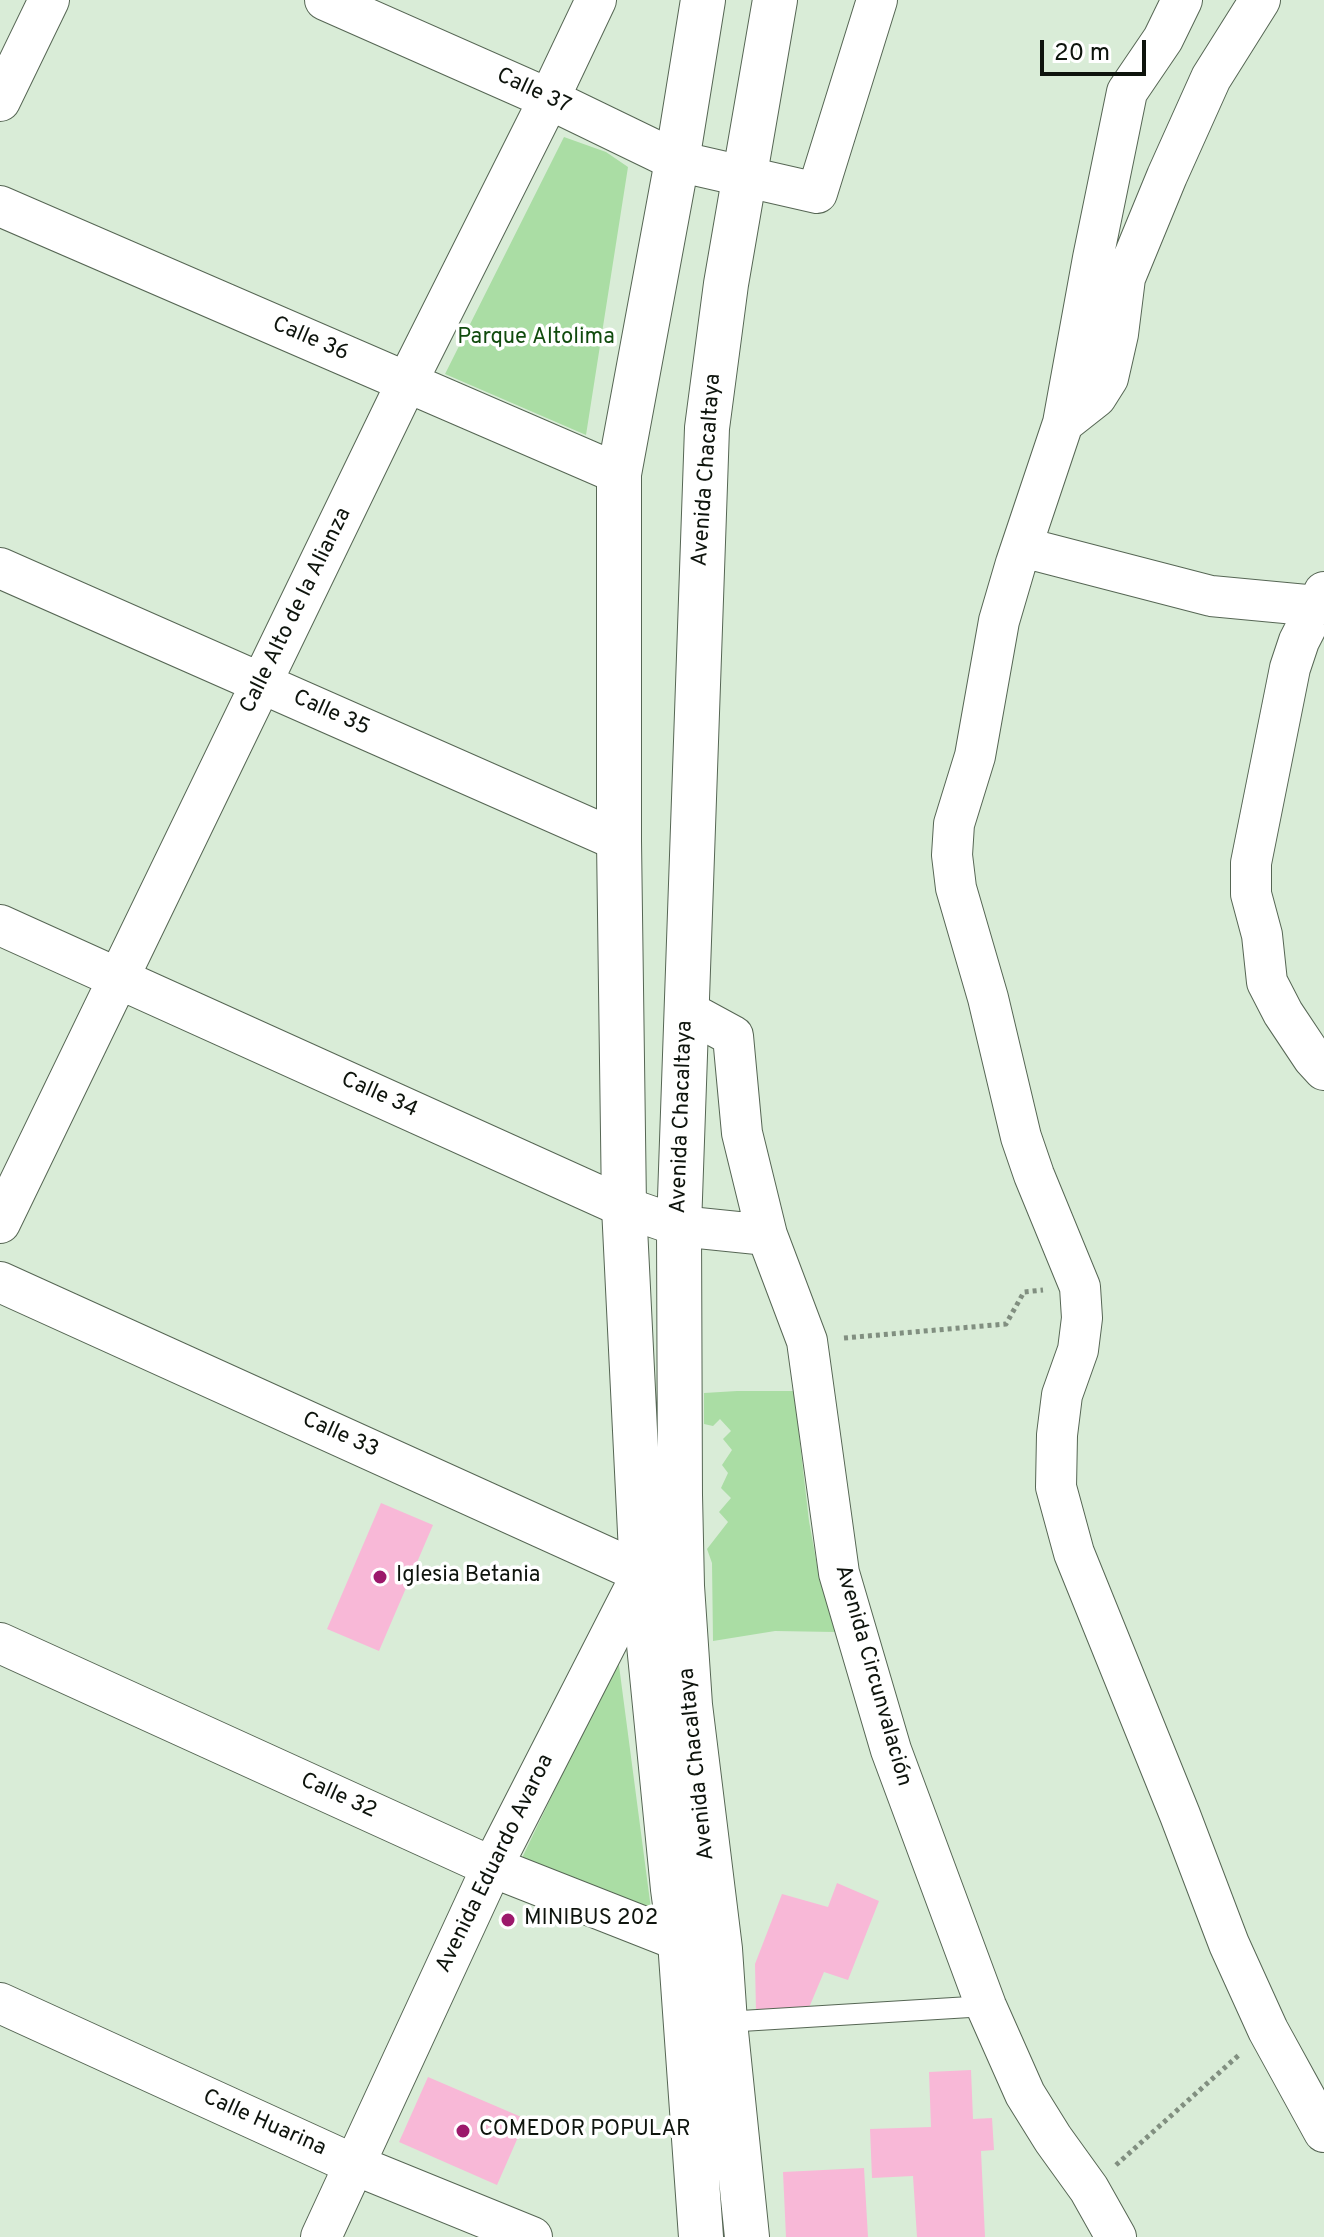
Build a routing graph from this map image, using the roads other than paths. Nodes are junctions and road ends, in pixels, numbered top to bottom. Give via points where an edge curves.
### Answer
1 (49, 0) edge
2 (325, 0) edge
3 (596, 0) edge
4 (703, 0) edge
5 (775, 0) edge
6 (877, 0) edge
7 (1182, 0) edge
8 (1260, 0) edge
9 (549, 99) junction
10 (0, 101) edge
11 (677, 161) junction
12 (743, 176) junction
13 (0, 206) edge
14 (407, 382) junction
15 (1063, 423) junction
16 (619, 474) junction
17 (1022, 547) junction
18 (0, 568) edge
19 (1320, 599) edge
20 (262, 683) junction
21 (619, 841) junction
22 (0, 925) edge
23 (119, 979) junction
24 (687, 1011) junction
25 (1324, 1070) edge
26 (624, 1207) junction
27 (0, 1223) edge
28 (679, 1226) junction
29 (767, 1235) junction
30 (0, 1282) edge
31 (662, 1579) junction
32 (0, 1643) edge
33 (492, 1867) junction
34 (680, 1941) junction
35 (0, 2003) edge
36 (986, 2006) junction
37 (725, 2022) junction
38 (1324, 2132) edge
39 (355, 2165) junction
40 (321, 2237) edge
41 (532, 2237) edge
42 (701, 2237) edge
43 (747, 2237) edge
44 (1116, 2237) edge

1 - 10 street
2 - 9 street, Calle 37
3 - 9 street, Calle Alto de la Alianza
4 - 11 street
5 - 12 street, Avenida Chacaltaya
6 - 12 street, Calle 37 via 817,193
7 - 15 street via 1127,92
8 - 15 street via 1211,78 1125,278 1108,378 1096,397
9 - 11 street, Calle 37
9 - 14 street, Calle Alto de la Alianza
11 - 12 street, Calle 37
11 - 16 street
12 - 24 street, Avenida Chacaltaya via 707,428
13 - 14 street, Calle 36
14 - 16 street, Calle 36
14 - 20 street, Calle Alto de la Alianza
15 - 17 street
16 - 21 street
17 - 19 street via 1211,596
17 - 38 street via 999,621 975,756 954,824 952,855 1021,1137 1080,1287 1082,1318 1078,1350 1062,1395 1056,1487 1074,1553 1229,1944
18 - 20 street, Calle 35
19 - 25 street via 1290,668 1251,863 1251,894 1267,982
20 - 21 street, Calle 35
20 - 23 street, Calle Alto de la Alianza
21 - 26 street
22 - 23 street, Calle 34
23 - 26 street, Calle 34
23 - 27 street, Calle Alto de la Alianza
24 - 28 street, Avenida Chacaltaya
24 - 29 street, Avenida Circunvalación via 733,1036 742,1133
26 - 28 street, Calle 34
26 - 31 street
28 - 29 street, Calle 34
28 - 31 street, Avenida Chacaltaya via 680,1495
29 - 36 street, Avenida Circunvalación via 807,1341 839,1573 891,1750
30 - 31 street, Calle 33
31 - 33 street, Avenida Eduardo Avaroa
31 - 34 street via 673,1889
31 - 37 street, Avenida Chacaltaya via 690,1705
32 - 33 street, Calle 32
33 - 34 street, Calle 32
33 - 39 street, Avenida Eduardo Avaroa
34 - 42 street
35 - 39 street, Calle Huarina
36 - 37 lane
36 - 44 street, Avenida Circunvalación via 1025,2094
37 - 43 street, Avenida Chacaltaya
39 - 40 street, Avenida Eduardo Avaroa
39 - 41 street, Calle Huarina

